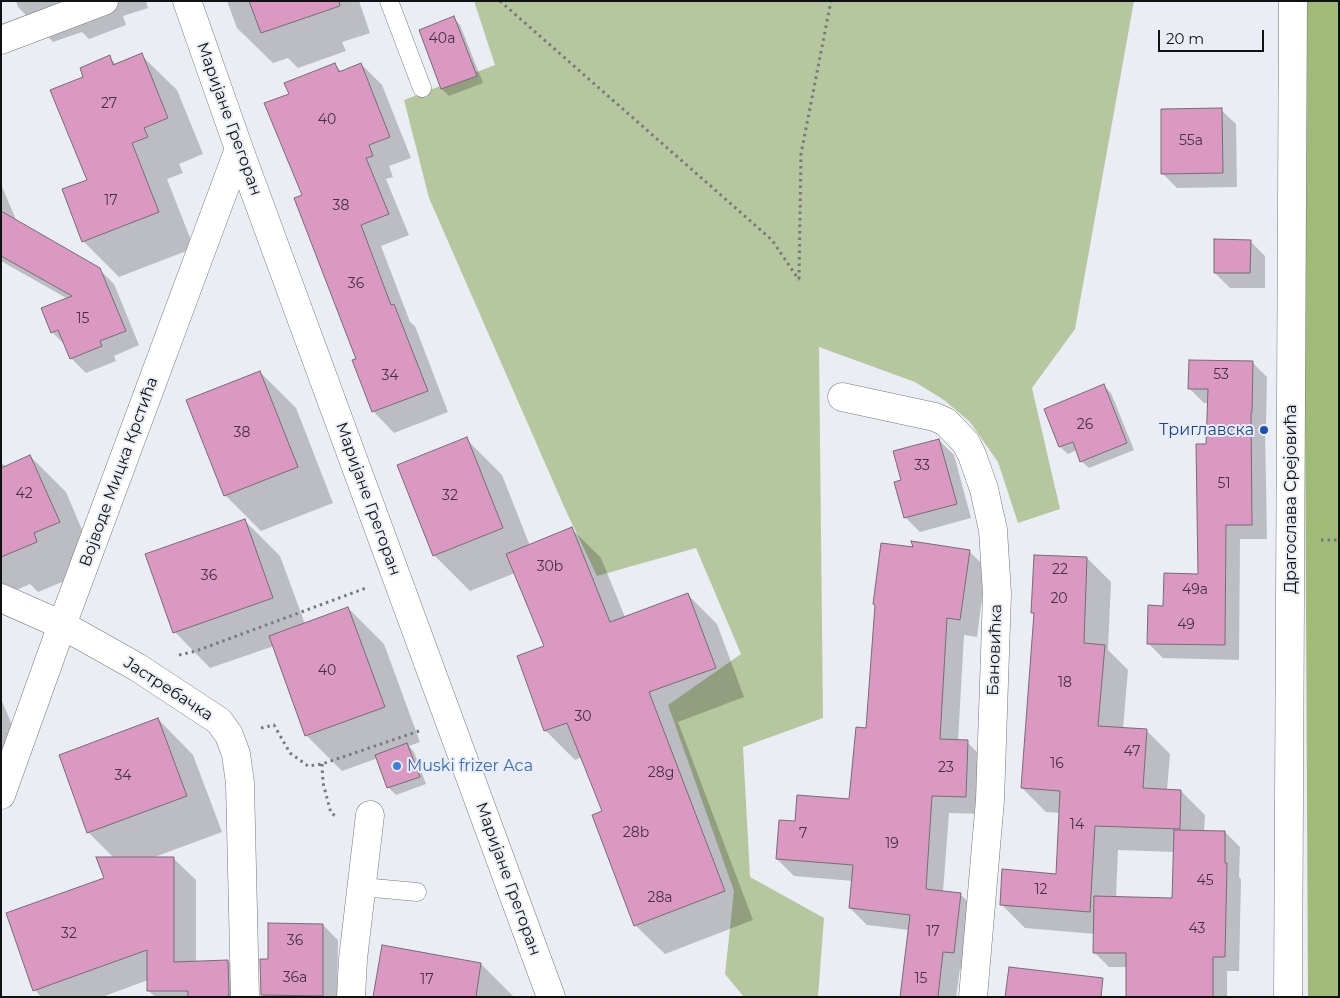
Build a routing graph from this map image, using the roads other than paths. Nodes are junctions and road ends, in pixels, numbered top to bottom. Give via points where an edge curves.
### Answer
1 (104, 1) edge
2 (187, 1) edge
3 (389, 1) edge
4 (1292, 1) edge
5 (1, 40) edge
6 (422, 88) dead end
7 (239, 149) junction
8 (842, 397) dead end
9 (1, 598) edge
10 (62, 625) junction
11 (1, 795) edge
12 (370, 815) dead end
13 (362, 887) junction
14 (417, 892) dead end
15 (245, 997) edge
16 (351, 997) edge
17 (551, 997) edge
18 (973, 997) edge
19 (1288, 997) edge

1 - 5 street
2 - 7 street, Маријане Грегоран
3 - 6 lane
4 - 19 street, Драгослава Срејовића
7 - 10 street, Војводе Мицка Крстића
7 - 17 street, Маријане Грегоран
8 - 18 street, Бановићка via 946,422 966,443 984,489 991,522 997,594 990,800
9 - 10 street, Јастребачка
10 - 11 street, Војводе Мицка Крстића
10 - 15 street, Јастребачка via 137,667 219,721 229,735 236,754 240,783
12 - 13 street
13 - 14 lane
13 - 16 street

